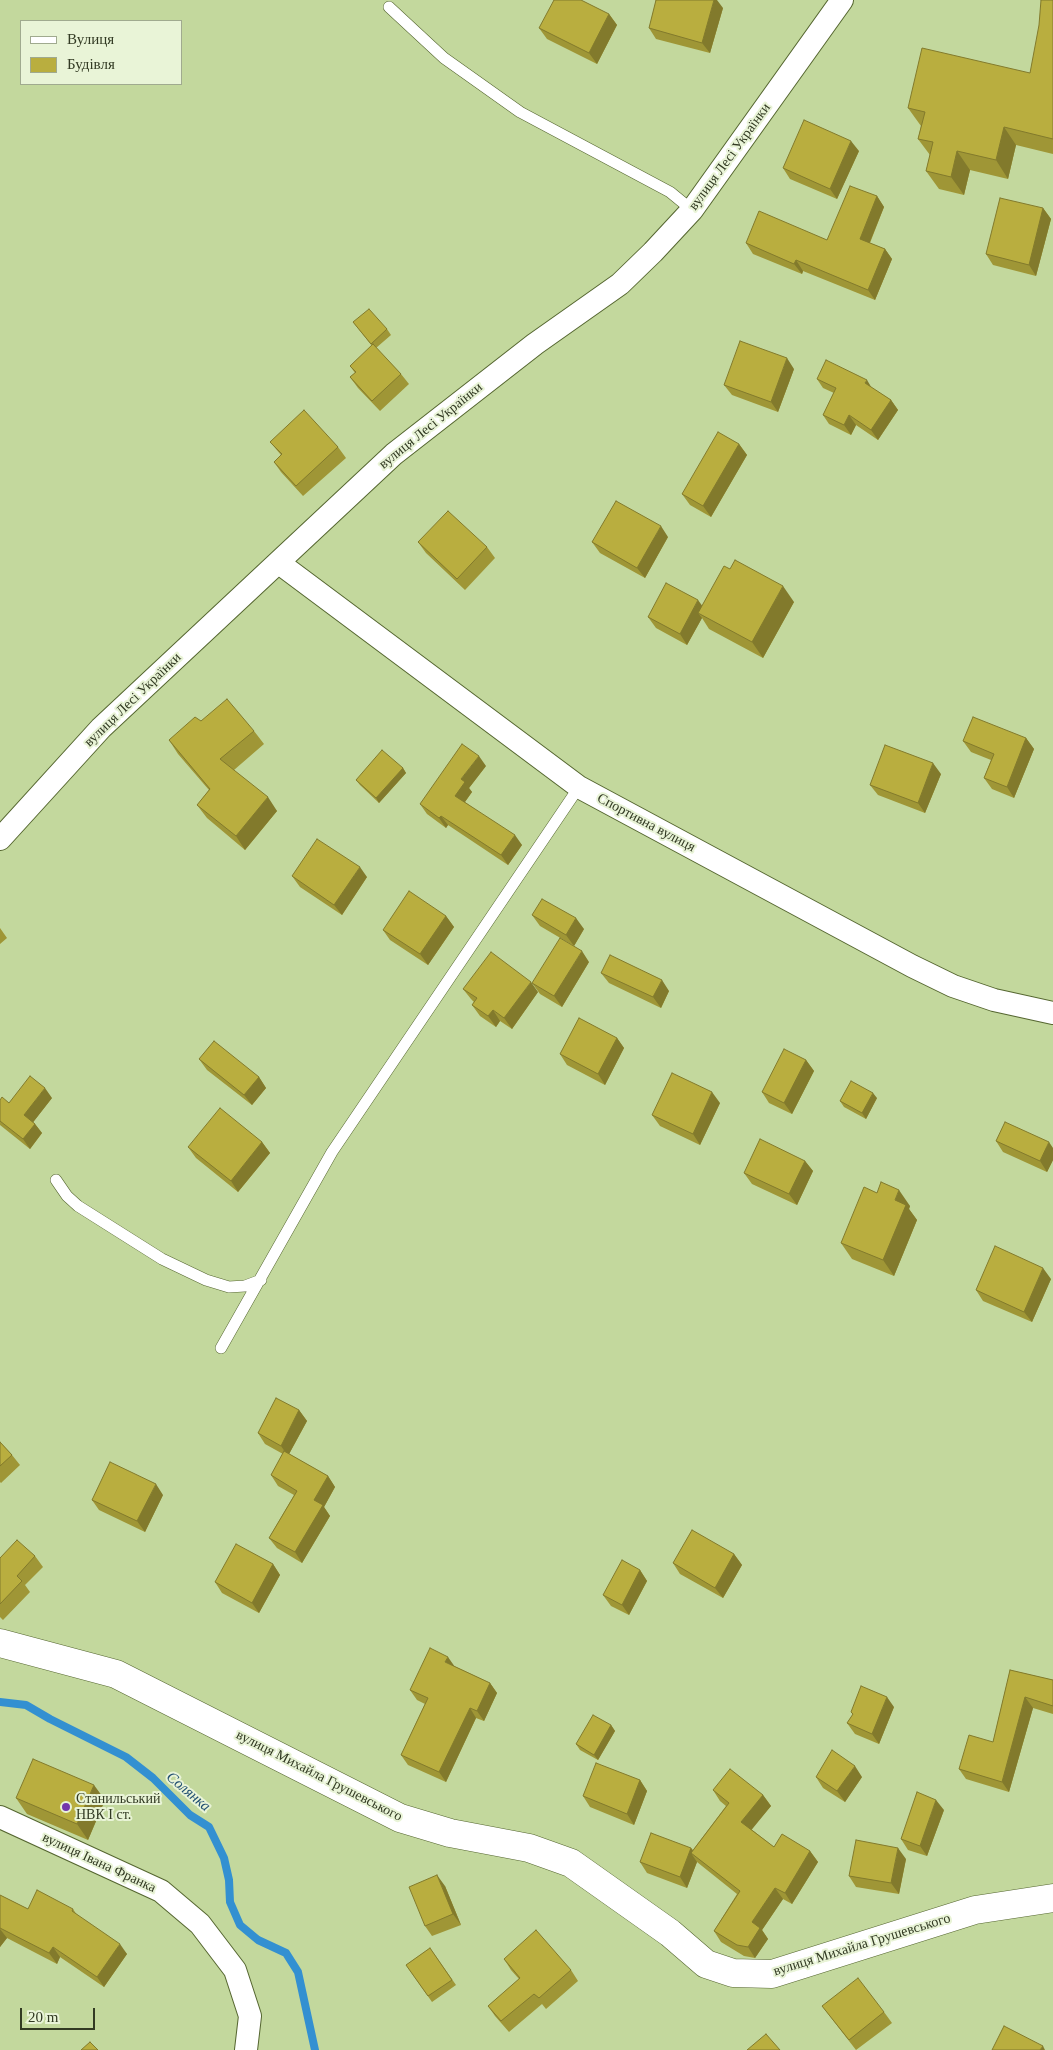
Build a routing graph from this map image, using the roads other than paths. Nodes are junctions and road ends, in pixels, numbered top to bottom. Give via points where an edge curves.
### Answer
1 (842, 0) edge
2 (389, 7) dead end
3 (692, 210) junction
4 (279, 563) junction
5 (579, 787) junction
6 (0, 838) edge
7 (1053, 1013) edge
8 (56, 1180) dead end
9 (261, 1280) junction
10 (221, 1348) dead end
11 (0, 1643) edge
12 (0, 1817) edge
13 (1053, 1898) edge
14 (246, 2050) edge

1 - 3 street, вулиця Лесі Українки
2 - 3 lane via 444,58 520,112 670,192
3 - 4 street, вулиця Лесі Українки via 620,284 535,344 394,454
4 - 5 street, Спортивна вулиця
4 - 6 street, вулиця Лесі Українки via 101,728
5 - 7 street, Спортивна вулиця via 953,986 994,1000
5 - 9 lane via 332,1152
8 - 9 lane via 66,1196 78,1206 162,1259 229,1287
9 - 10 lane
11 - 13 street, вулиця Михайла Грушевського via 116,1674 400,1818 529,1848 571,1863 670,1933 706,1964 733,1973 772,1974 975,1910
12 - 14 street, вулиця Івана Франка via 161,1891 200,1924 234,1970 250,2016

